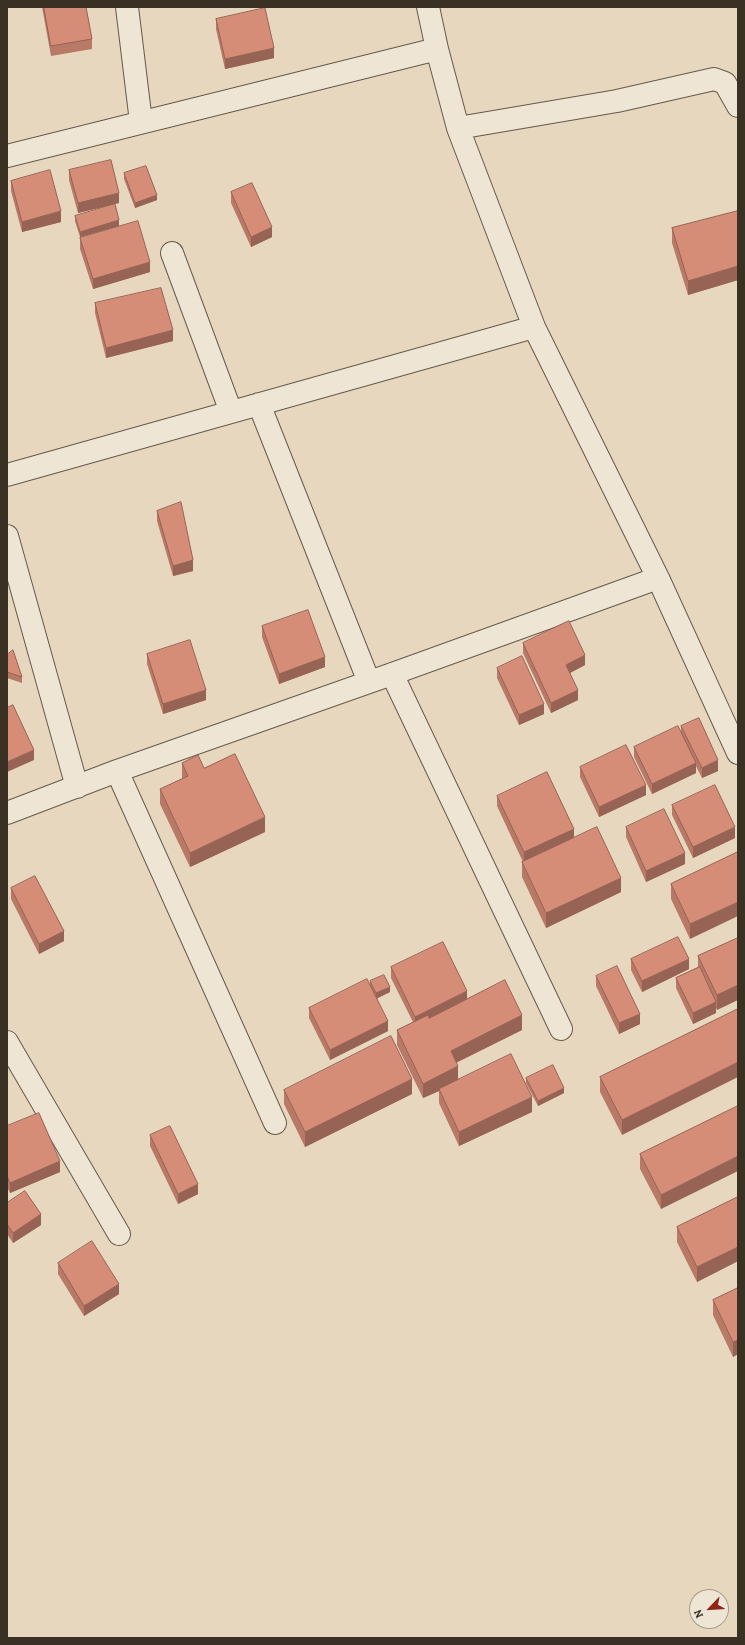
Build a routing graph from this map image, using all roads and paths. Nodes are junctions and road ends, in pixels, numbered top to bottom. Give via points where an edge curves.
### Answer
1 (127, 7) edge
2 (428, 7) edge
3 (437, 49) junction
4 (732, 79) edge
5 (738, 106) edge
6 (141, 122) junction
7 (458, 128) junction
8 (7, 156) edge
9 (172, 253) dead end
10 (534, 327) junction
11 (259, 404) junction
12 (231, 412) junction
13 (7, 475) edge
14 (7, 536) edge
15 (658, 578) junction
16 (15, 599) edge
17 (392, 674) junction
18 (370, 682) junction
19 (738, 753) edge
20 (117, 771) junction
21 (77, 787) junction
22 (7, 813) edge
23 (561, 1029) dead end
24 (7, 1042) edge
25 (275, 1123) dead end
26 (119, 1234) dead end

1 - 6 street
2 - 3 street
3 - 6 street
3 - 7 street
4 - 5 street
4 - 7 street via 714,79 618,100
6 - 8 street
7 - 10 street
9 - 12 street
10 - 11 street
10 - 15 street
11 - 12 street
11 - 18 street
12 - 13 street
14 - 16 street
15 - 17 street
15 - 19 street
16 - 21 street
17 - 18 street
17 - 23 street
18 - 20 street
20 - 21 street
20 - 25 street
21 - 22 street
24 - 26 street

